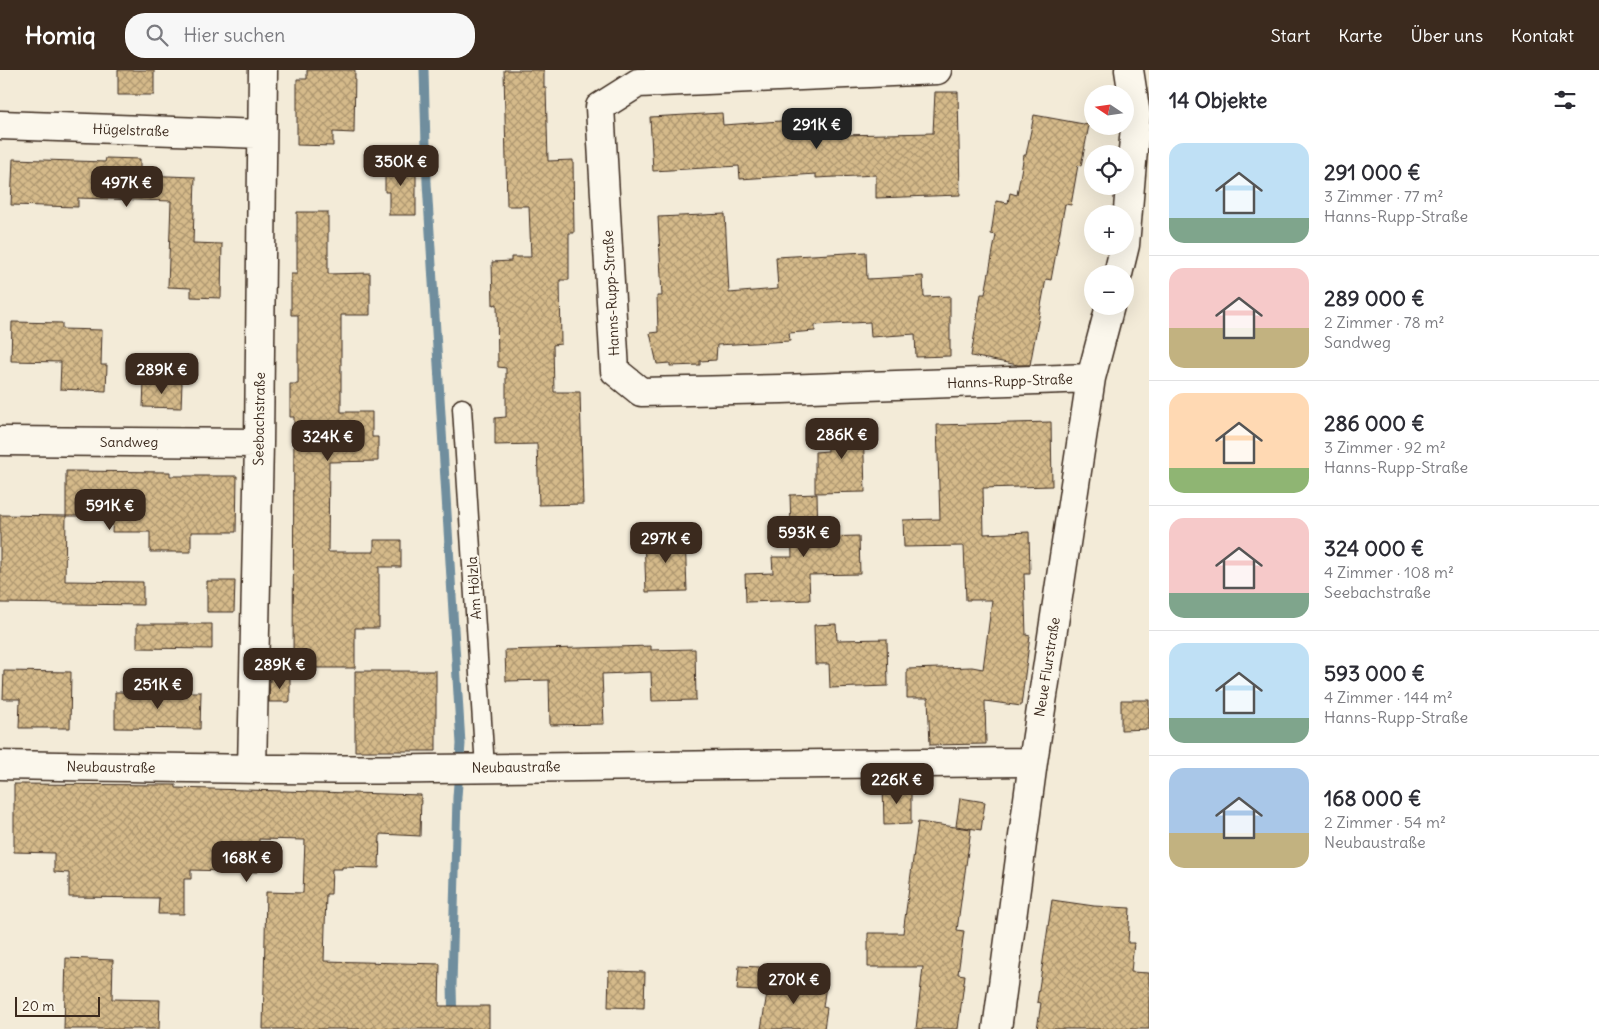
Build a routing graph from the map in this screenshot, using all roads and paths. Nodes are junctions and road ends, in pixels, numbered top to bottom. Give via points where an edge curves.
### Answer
1 (263, 70) edge
2 (937, 70) edge
3 (1129, 70) edge
4 (0, 125) edge
5 (262, 134) junction
6 (1120, 265) edge
7 (1108, 315) edge
8 (1091, 378) junction
9 (462, 408) dead end
10 (0, 441) edge
11 (259, 442) junction
12 (1033, 762) junction
13 (0, 765) edge
14 (485, 768) junction
15 (252, 769) junction
16 (997, 1029) edge

1 - 5 street, Seebachstraße
2 - 8 street, Hanns-Rupp-Straße via 638,83 600,107 615,371 641,392
3 - 6 street via 1136,114 1126,245
4 - 5 street, Hügelstraße
5 - 11 street, Seebachstraße
7 - 8 street, Neue Flurstraße
8 - 12 street, Neue Flurstraße
9 - 14 lane, Am Hölzla
10 - 11 street, Sandweg
11 - 15 street, Seebachstraße
12 - 14 street, Neubaustraße
12 - 16 street, Neue Flurstraße
13 - 15 street, Neubaustraße
14 - 15 street, Neubaustraße

